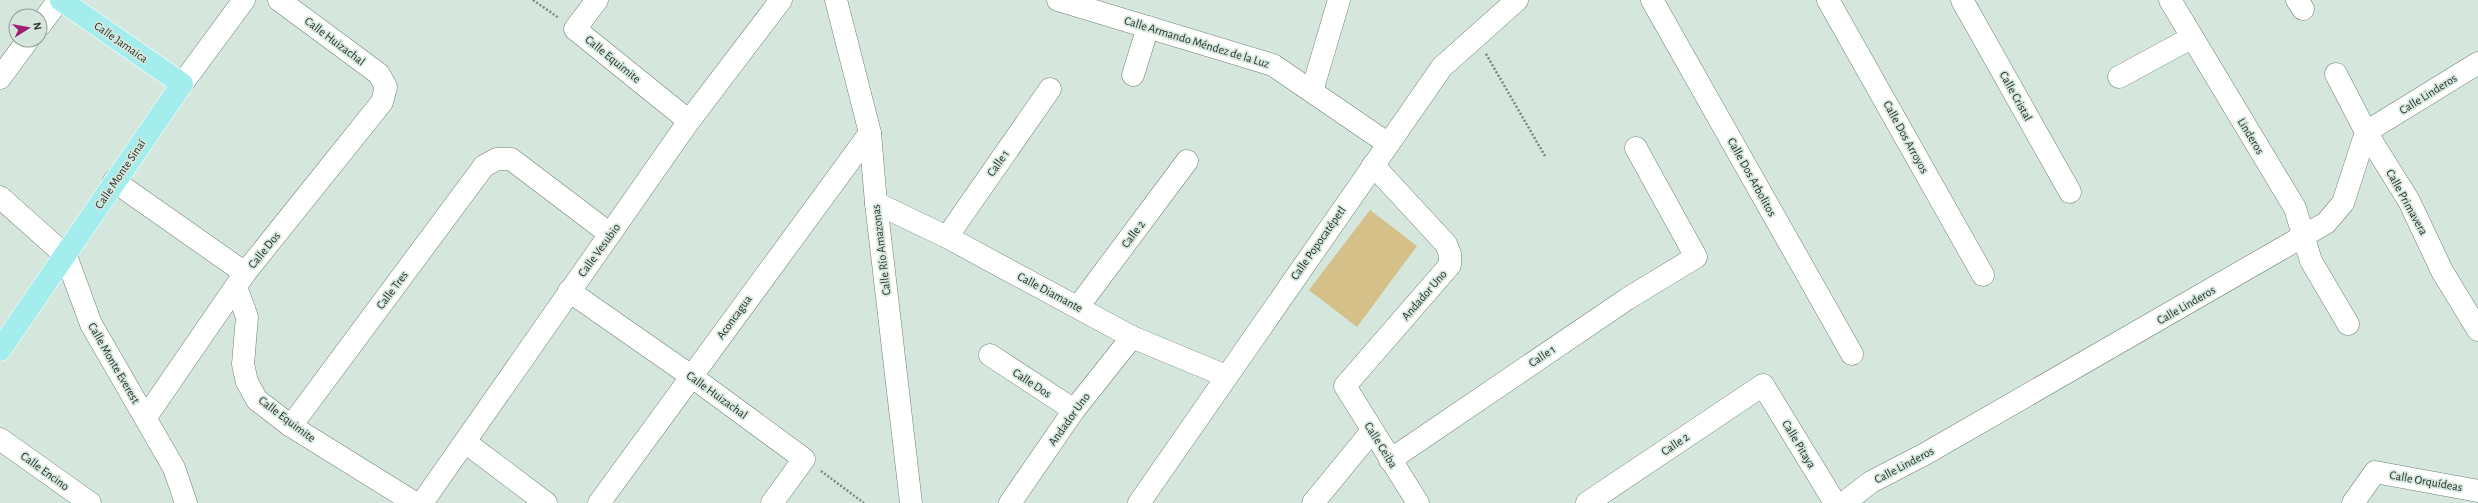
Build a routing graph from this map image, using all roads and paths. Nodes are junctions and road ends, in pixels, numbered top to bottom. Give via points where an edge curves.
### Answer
1 (60, 0) edge
2 (244, 0) edge
3 (279, 0) edge
4 (533, 0) edge
5 (598, 0) edge
6 (781, 0) edge
7 (836, 0) edge
8 (1058, 0) edge
9 (1339, 0) edge
10 (1517, 0) edge
11 (1652, 0) edge
12 (1828, 0) edge
13 (1962, 0) edge
14 (2170, 0) edge
15 (48, 15) edge
16 (1148, 26) junction
17 (575, 29) junction
18 (1476, 36) junction
19 (2191, 38) junction
20 (22, 48) edge
21 (2478, 63) edge
22 (2336, 74) dead end
23 (1133, 75) dead end
24 (2118, 77) dead end
25 (0, 78) edge
26 (182, 84) junction
27 (386, 87) joint
28 (1050, 89) dead end
29 (1312, 91) junction
30 (690, 121) junction
31 (2366, 132) junction
32 (870, 133) junction
33 (1387, 143) junction
34 (1636, 148) dead end
35 (1545, 156) dead end
36 (1187, 161) dead end
37 (1373, 164) junction
38 (114, 181) junction
39 (2070, 192) dead end
40 (0, 197) edge
41 (876, 203) junction
42 (610, 234) junction
43 (947, 237) junction
44 (2304, 238) junction
45 (66, 256) junction
46 (1983, 275) dead end
47 (241, 280) junction
48 (569, 291) junction
49 (1078, 307) junction
50 (2348, 324) dead end
51 (2478, 330) edge
52 (1132, 338) junction
53 (0, 350) edge
54 (1852, 354) dead end
55 (990, 355) dead end
56 (691, 376) junction
57 (1226, 376) junction
58 (1763, 385) joint
59 (1345, 386) joint
60 (1074, 410) junction
61 (146, 417) junction
62 (291, 426) junction
63 (1372, 431) junction
64 (0, 439) edge
65 (465, 442) junction
66 (804, 459) junction
67 (1390, 460) junction
68 (2478, 491) edge
69 (90, 503) edge
70 (186, 503) edge
71 (415, 503) edge
72 (422, 503) edge
73 (546, 503) edge
74 (599, 503) edge
75 (772, 503) edge
76 (864, 503) edge
77 (912, 503) edge
78 (1010, 503) edge
79 (1139, 503) edge
80 (1313, 503) edge
81 (1418, 503) edge
82 (1588, 503) edge
83 (1835, 503) edge
84 (1844, 503) edge
85 (2353, 503) edge

1 - 15 street
1 - 26 main road, Calle Jamaica
2 - 26 street, Calle Monte Sinaí
3 - 27 street, Calle Huizachal via 379,74
4 - 17 path, Calle Equimite
5 - 17 street
6 - 30 street, Calle Vesubio
7 - 32 street, Calle Río Amazonas
8 - 16 street, Calle Armando Méndez de la Luz
9 - 29 street
10 - 18 street, Calle Popocatépetl
11 - 54 street, Calle Dos Arbolitos
12 - 46 street, Calle Dos Arroyos
13 - 39 street, Calle Cristal
14 - 19 street, Linderos
16 - 23 street
16 - 29 street, Calle Armando Méndez de la Luz via 1273,65
17 - 30 street, Calle Equimite
18 - 33 street, Calle Popocatépetl via 1442,67
18 - 35 path
19 - 24 street
19 - 44 street, Linderos via 2295,208
20 - 25 street
21 - 31 street, Calle Linderos
22 - 31 street, Calle Primavera
26 - 38 main road, Calle Monte Sinaí
27 - 47 street, Calle Dos via 382,102
28 - 43 street, Calle 1
29 - 33 street, Calle Armando Méndez de la Luz
30 - 42 street, Calle Vesubio
31 - 44 street, Calle Linderos via 2343,203 2326,223
31 - 51 street, Calle Primavera via 2409,201 2442,271
32 - 41 street, Calle Río Amazonas
32 - 56 street, Aconcagua
33 - 37 street, Calle Popocatépetl
34 - 67 street, Calle 1 via 1696,257 1627,299
36 - 49 street, Calle 2
37 - 57 street, Calle Popocatépetl
37 - 59 street, Andador Uno via 1446,244 1450,254 1450,265
38 - 45 main road, Calle Monte Sinaí
38 - 47 street
40 - 45 street, Calle Monte Everest
41 - 43 street, Calle Diamante
41 - 77 street, Calle Río Amazonas
42 - 48 street, Calle Vesubio
42 - 62 street, Calle Tres via 511,159 497,159 484,166
43 - 49 street, Calle Diamante
44 - 50 street, Linderos via 2312,261
44 - 84 street, Calle Linderos via 1872,482
45 - 53 main road, Calle Monte Sinaí
45 - 61 street, Calle Monte Everest via 91,324
47 - 61 street, Calle Dos
47 - 62 street, Calle Equimite via 248,316 243,364 247,382 257,400
48 - 56 street, Calle Huizachal
48 - 65 street, Calle Vesubio
49 - 52 street, Calle Diamante
52 - 57 street, Calle Diamante
52 - 60 street, Andador Uno
55 - 60 street, Calle Dos
56 - 66 street, Calle Huizachal
56 - 74 street, Aconcagua
57 - 79 street, Calle Popocatépetl
58 - 82 street, Calle 2
58 - 83 street, Calle Pitaya
59 - 63 street, Calle Ceiba
60 - 78 street, Andador Uno
61 - 70 street, Calle Monte Everest via 174,468
62 - 71 street, Calle Equimite
63 - 67 street, Calle Ceiba
63 - 80 street
64 - 69 street, Calle Encino
65 - 72 street, Calle Vesubio
65 - 73 street
66 - 75 street
66 - 76 path
67 - 81 street, Calle Ceiba
68 - 85 street, Calle Orquídeas via 2375,472

